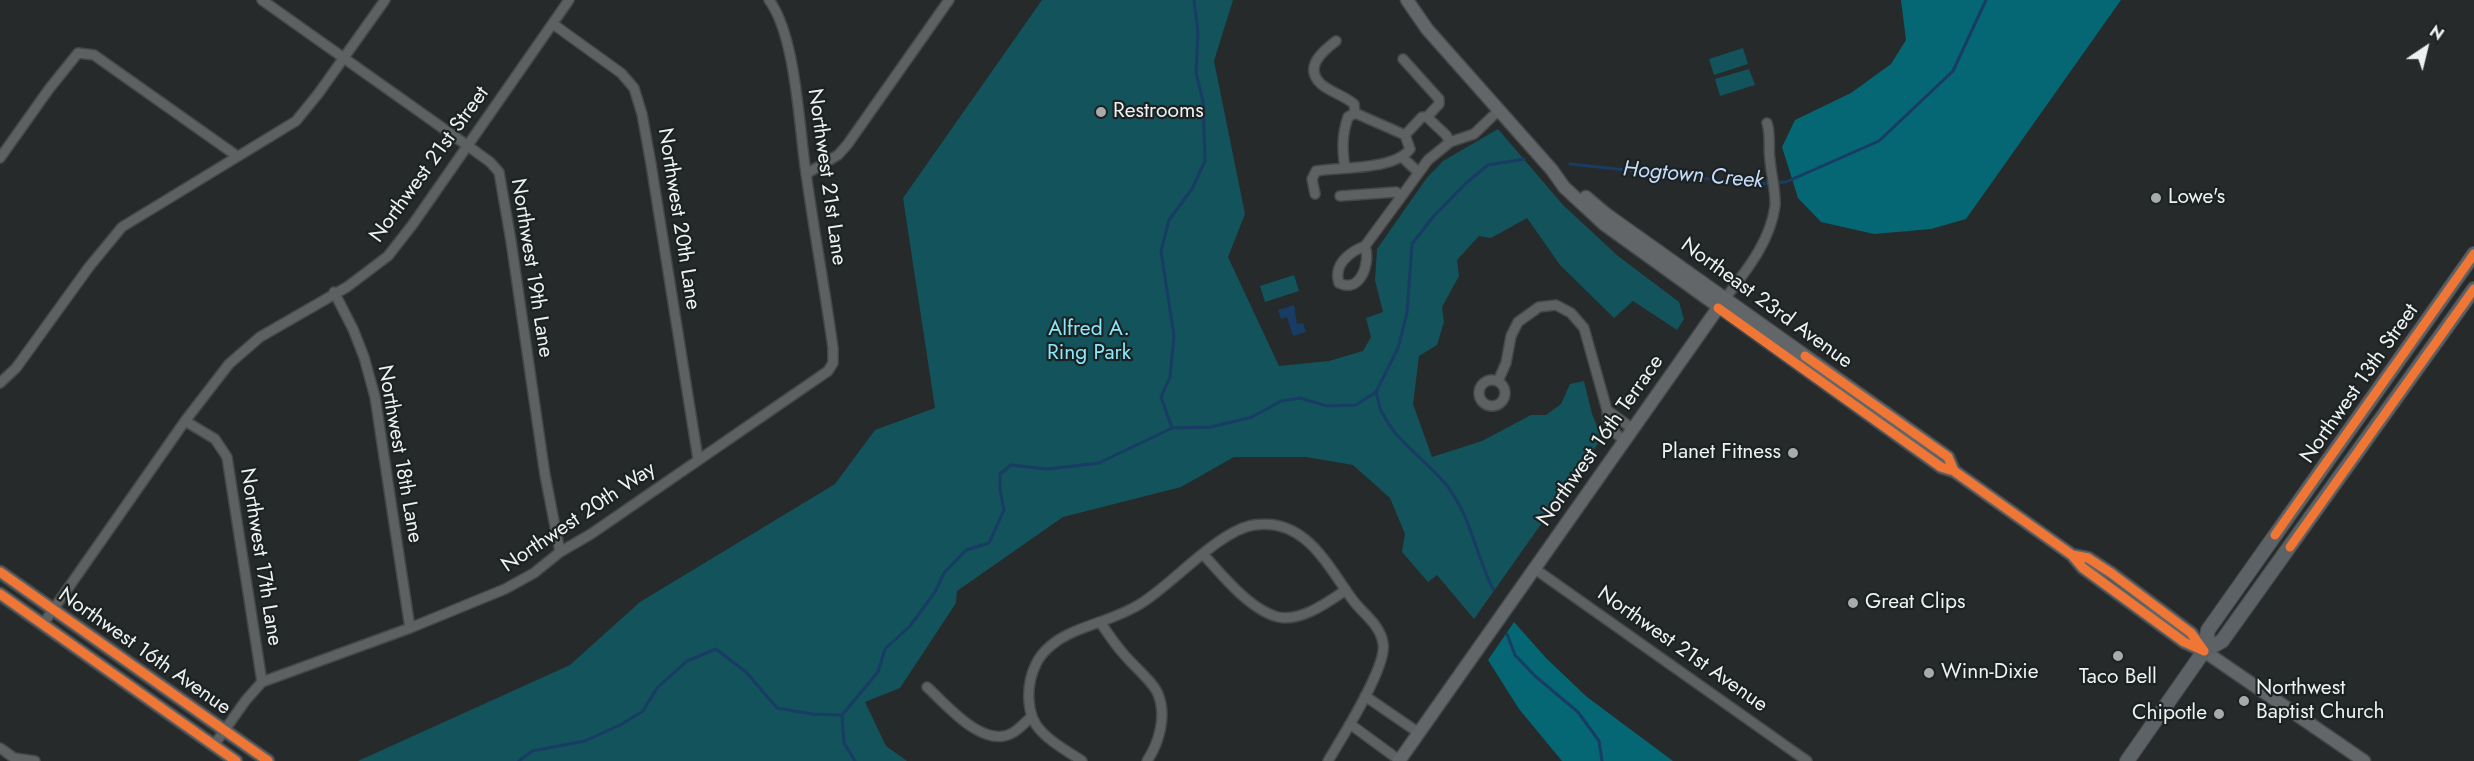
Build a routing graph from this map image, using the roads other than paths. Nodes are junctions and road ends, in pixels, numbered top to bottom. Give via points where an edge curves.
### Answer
1 (262, 0) edge
2 (385, 0) edge
3 (569, 0) edge
4 (769, 0) edge
5 (949, 0) edge
6 (1407, 0) edge
7 (553, 24) junction
8 (1336, 41) dead end
9 (344, 58) junction
10 (1403, 59) dead end
11 (1498, 111) junction
12 (1355, 113) junction
13 (1427, 117) junction
14 (1767, 123) dead end
15 (1404, 135) junction
16 (1450, 142) junction
17 (468, 146) junction
18 (237, 156) junction
19 (1402, 157) junction
20 (0, 158) edge
21 (1345, 168) junction
22 (1418, 172) junction
23 (806, 174) junction
24 (1315, 194) dead end
25 (1340, 196) dead end
26 (1401, 196) junction
27 (1365, 246) dead end
28 (2472, 261) edge
29 (2474, 289) edge
30 (334, 292) junction
31 (1722, 303) junction
32 (833, 363) joint
33 (1498, 381) dead end
34 (0, 382) edge
35 (1607, 410) junction
36 (2363, 411) junction
37 (185, 421) junction
38 (1633, 429) junction
39 (1625, 441) junction
40 (2337, 448) junction
41 (2354, 458) junction
42 (698, 459) junction
43 (2332, 488) junction
44 (560, 552) junction
45 (1203, 554) junction
46 (2072, 555) junction
47 (1535, 569) junction
48 (0, 572) edge
49 (1346, 590) junction
50 (0, 594) edge
51 (53, 609) junction
52 (1100, 622) junction
53 (43, 624) junction
54 (411, 628) junction
55 (2204, 651) junction
56 (262, 682) junction
57 (927, 687) dead end
58 (1365, 696) junction
59 (1031, 717) junction
60 (1350, 724) junction
61 (224, 730) junction
62 (1419, 732) junction
63 (214, 745) junction
64 (0, 748) edge
65 (1403, 759) edge
66 (35, 761) edge
67 (236, 761) edge
68 (268, 761) edge
69 (1083, 761) edge
70 (1147, 761) edge
71 (1328, 761) edge
72 (1808, 761) edge
73 (2127, 761) edge
74 (2364, 761) edge

1 - 9 street, Northwest 19th Lane
2 - 9 street
3 - 7 street, Northwest 21st Street
4 - 23 street, Northwest 21st Lane via 784,30
5 - 23 street via 847,145
6 - 11 street, Northeast 23rd Avenue
7 - 17 street, Northwest 21st Street
7 - 42 street, Northwest 20th Lane via 621,73 634,88 651,164
8 - 12 street via 1319,54 1314,71 1321,84 1354,104
9 - 17 street, Northwest 19th Lane
9 - 18 street via 296,121
10 - 13 street via 1439,99
11 - 16 street via 1474,134
11 - 31 street, Northeast 23rd Avenue via 1564,187 1605,225
12 - 15 street
12 - 21 street via 1348,117 1343,131
13 - 15 street via 1422,117
13 - 16 street
14 - 31 street, Northwest 16th Terrace via 1775,205 1762,247
15 - 19 street via 1410,149
16 - 22 street
17 - 30 street, Northwest 21st Street via 388,256 347,287
17 - 44 street, Northwest 19th Lane via 499,172
18 - 20 street via 94,55 78,52
18 - 34 street via 122,227 16,368
19 - 21 street via 1382,164
19 - 22 street
21 - 24 street via 1316,171 1312,179
22 - 26 street
23 - 32 street, Northwest 21st Lane
25 - 26 street via 1396,192
26 - 27 street
28 - 36 main road, Northwest 13th Street
29 - 41 main road, Northwest 13th Street
30 - 37 street, Northwest 21st Street via 229,364
30 - 54 street, Northwest 18th Lane via 364,357 375,397
31 - 38 street, Northwest 16th Terrace
31 - 46 street, Northeast 23rd Avenue via 1948,457 1954,471
32 - 42 street, Northwest 20th Way via 828,371
33 - 35 street via 1518,322 1539,307 1556,305 1571,313 1584,328
35 - 38 street
35 - 39 street via 1609,426
36 - 40 main road, Northwest 13th Street
36 - 41 main road
37 - 51 street, Northwest 21st Street
37 - 56 street, Northwest 17th Lane via 215,439 227,457
38 - 39 street, Northwest 16th Terrace
39 - 47 street, Northwest 16th Terrace
40 - 43 main road
40 - 55 main road, Northwest 13th Street via 2208,630
41 - 43 main road, Northwest 13th Street
42 - 44 street, Northwest 20th Way
43 - 55 main road, Northwest 13th Street via 2222,641
44 - 54 street, Northwest 20th Way via 505,590
45 - 49 street via 1260,609 1279,617 1299,615
45 - 49 street via 1224,538 1253,525 1277,525 1295,531 1315,547
45 - 52 street via 1139,605
46 - 55 street via 2083,568 2184,642
46 - 55 street, Northeast 23rd Avenue via 2088,558 2111,573 2191,633
47 - 62 street, Northwest 16th Terrace
47 - 72 street, Northwest 21st Avenue
48 - 51 street, Northwest 16th Avenue
49 - 58 street via 1375,624 1384,644 1381,661
50 - 53 street, Northwest 16th Avenue
51 - 53 street, Northwest 21st Street
51 - 61 street, Northwest 16th Avenue
52 - 59 street via 1068,634 1050,646 1036,663 1029,698
52 - 70 street via 1158,694 1160,730
53 - 63 street, Northwest 16th Avenue
54 - 56 street, Northwest 20th Way
55 - 73 main road, Northwest 13th Street
55 - 74 street
56 - 61 street, Northwest 20th Way
57 - 59 street via 977,731 995,737 1012,734
58 - 60 street
58 - 62 street
59 - 69 street via 1041,732
60 - 65 street
60 - 71 street
61 - 63 street, Northwest 20th Way
61 - 68 street, Northwest 16th Avenue
62 - 65 street, Northwest 16th Terrace
63 - 67 street, Northwest 16th Avenue
64 - 66 street via 14,758

